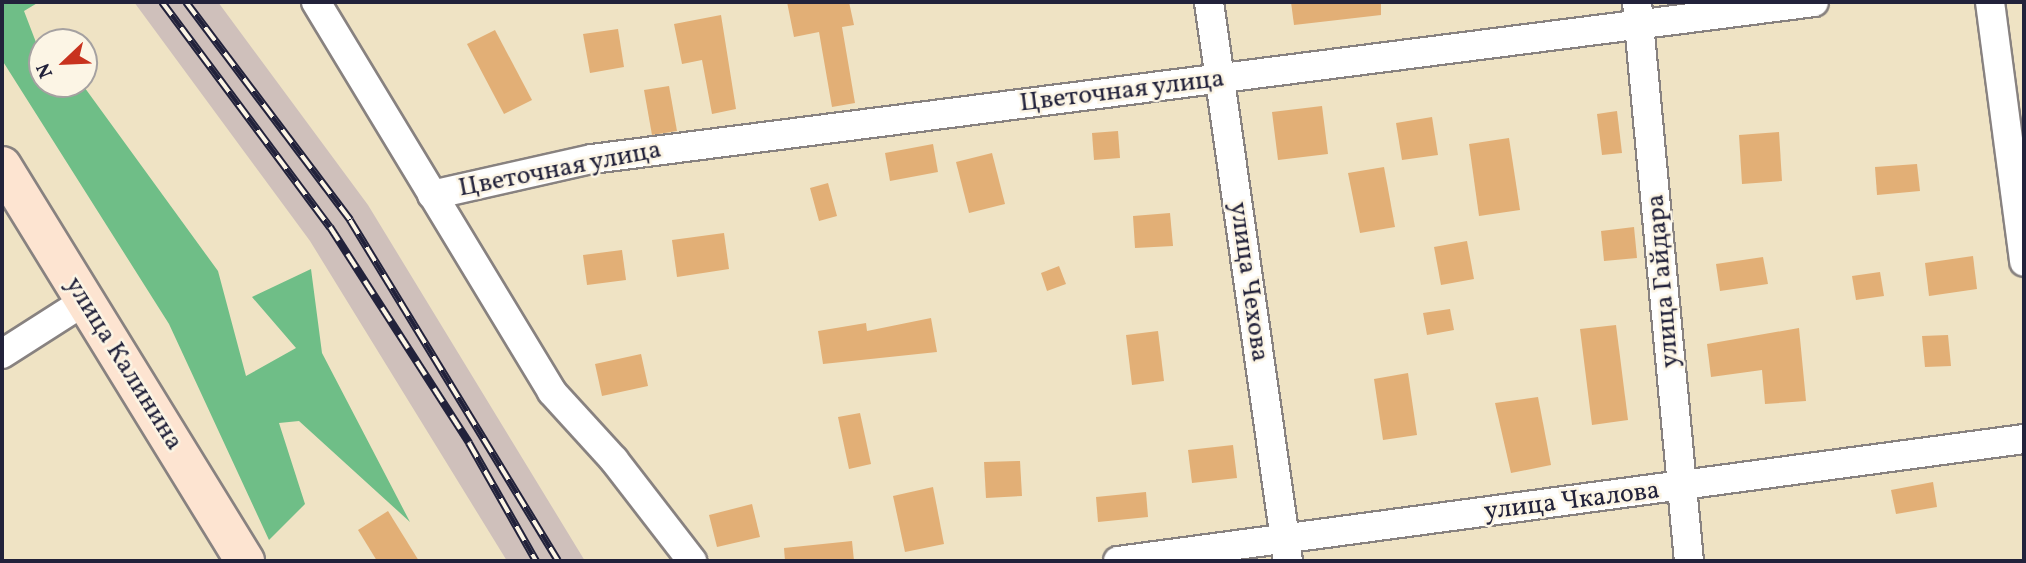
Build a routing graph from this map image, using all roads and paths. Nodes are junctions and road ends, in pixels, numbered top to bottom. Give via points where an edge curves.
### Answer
1 (316, 2) edge
2 (1209, 2) edge
3 (1814, 2) edge
4 (1990, 2) edge
5 (1638, 13) edge
6 (1219, 79) junction
7 (2, 166) edge
8 (432, 195) junction
9 (2024, 262) edge
10 (85, 301) junction
11 (2, 354) edge
12 (2024, 439) edge
13 (1683, 488) junction
14 (1286, 549) edge
15 (245, 561) edge
16 (692, 561) edge
17 (1118, 561) edge
18 (1689, 561) edge

1 - 8 street
2 - 6 street, улица Чехова
3 - 5 street, Цветочная улица
4 - 9 street
5 - 6 street, Цветочная улица
5 - 13 street, улица Гайдара
6 - 8 street, Цветочная улица via 592,159
6 - 14 street, улица Чехова
7 - 10 main road, улица Калинина
8 - 16 street via 552,392 614,460
10 - 11 street
10 - 15 main road, улица Калинина
12 - 13 street, улица Чкалова
13 - 14 street, улица Чкалова
13 - 18 street, улица Гайдара
14 - 17 street, улица Чкалова

